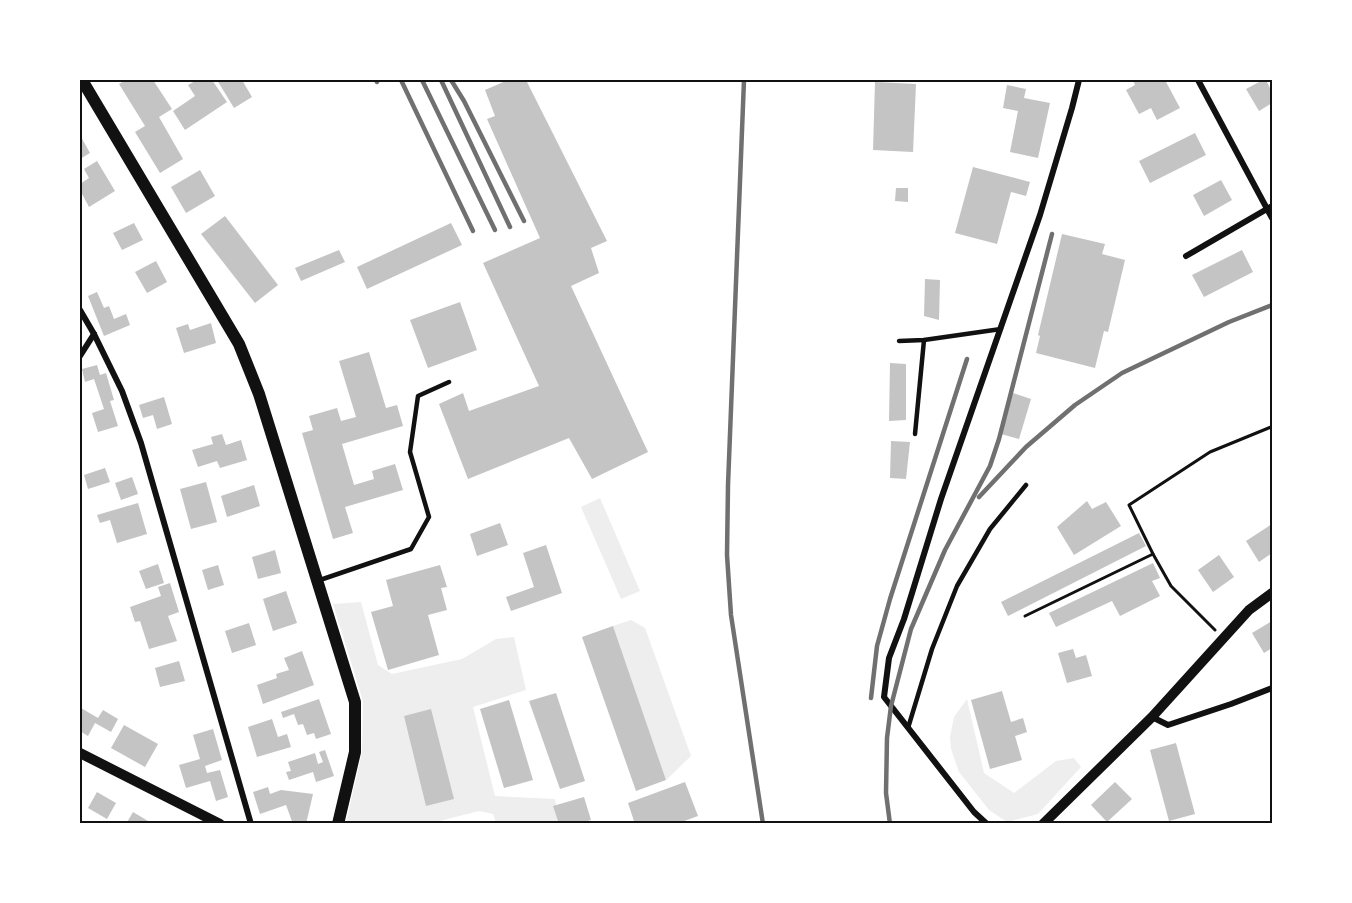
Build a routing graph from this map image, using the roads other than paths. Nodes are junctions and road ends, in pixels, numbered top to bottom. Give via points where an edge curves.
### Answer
1 (82, 80) edge
2 (1079, 80) edge
3 (1198, 80) edge
4 (1270, 207) edge
5 (1272, 218) edge
6 (1186, 256) dead end
7 (80, 310) edge
8 (1000, 329) junction
9 (94, 334) junction
10 (924, 340) junction
11 (899, 341) dead end
12 (80, 356) edge
13 (449, 382) dead end
14 (915, 435) dead end
15 (1026, 485) dead end
16 (317, 581) junction
17 (1272, 593) edge
18 (1272, 688) edge
19 (1152, 717) junction
20 (908, 728) junction
21 (80, 753) edge
22 (220, 824) edge
23 (251, 824) edge
24 (338, 824) edge
25 (987, 824) edge
26 (1043, 824) edge

1 - 16 main road via 239,344 259,394
2 - 8 street via 1040,215
3 - 4 street
4 - 5 street
4 - 6 street
7 - 9 street
8 - 10 lane
8 - 20 street via 889,658 884,697
9 - 12 street
9 - 23 street via 122,391 141,443
10 - 11 lane
10 - 14 lane
13 - 16 lane via 418,396 410,452 429,517 411,549
15 - 20 lane via 990,529 957,586 932,649
16 - 24 main road via 355,702 355,752
17 - 19 street via 1249,610
18 - 19 street via 1168,725
19 - 26 street
20 - 25 street
21 - 22 street

